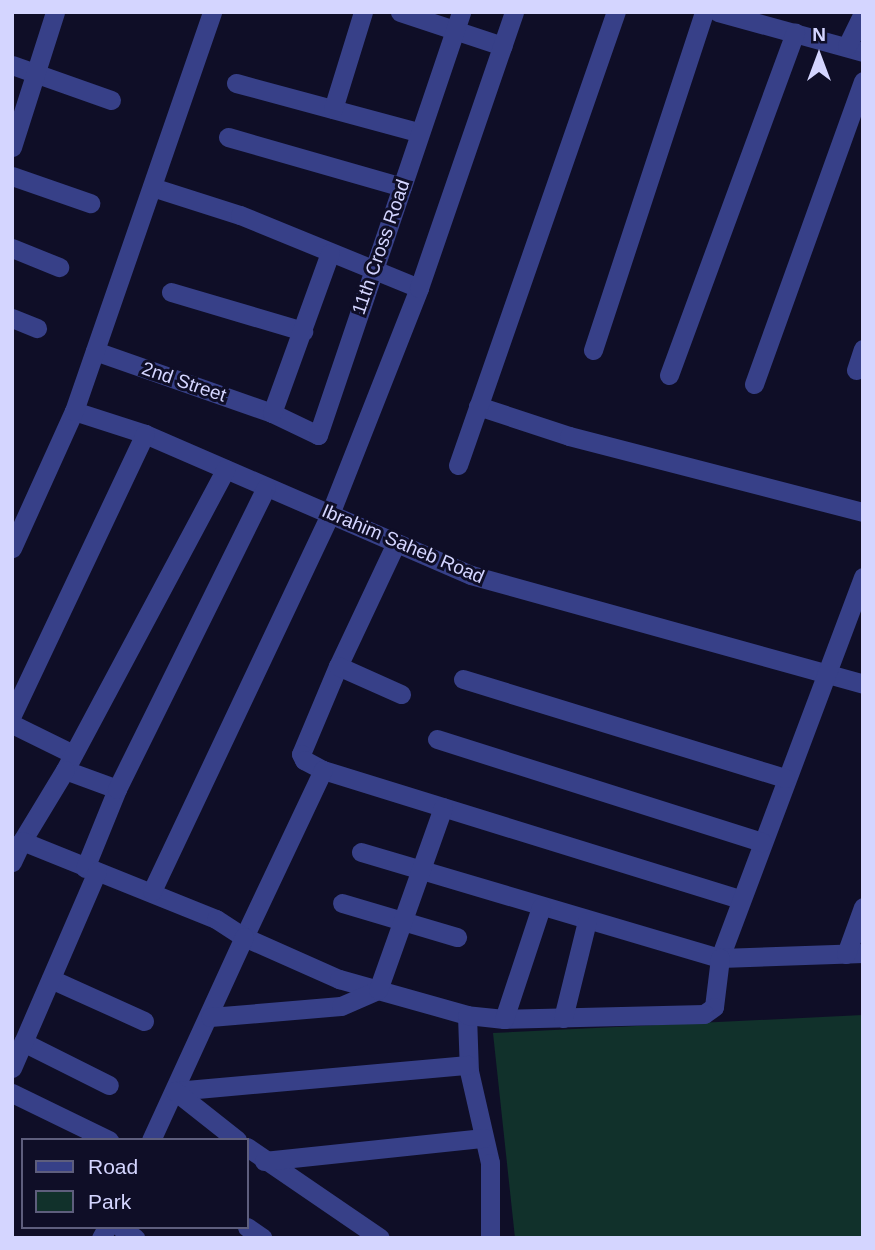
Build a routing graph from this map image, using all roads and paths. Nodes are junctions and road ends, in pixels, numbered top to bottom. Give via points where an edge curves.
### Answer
1 (55, 12) edge
2 (212, 12) edge
3 (363, 12) edge
4 (400, 12) edge
5 (514, 12) edge
6 (616, 12) edge
7 (704, 12) edge
8 (718, 12) edge
9 (863, 13) edge
10 (458, 21) edge
11 (795, 32) junction
12 (503, 47) junction
13 (855, 49) edge
14 (12, 65) edge
15 (36, 73) junction
16 (863, 81) edge
17 (236, 83) dead end
18 (111, 100) dead end
19 (333, 109) junction
20 (418, 132) junction
21 (228, 138) dead end
22 (12, 147) edge
23 (12, 176) edge
24 (152, 187) junction
25 (402, 187) junction
26 (90, 203) dead end
27 (12, 248) edge
28 (330, 253) junction
29 (59, 267) dead end
30 (375, 267) junction
31 (419, 288) junction
32 (171, 292) dead end
33 (12, 317) edge
34 (37, 328) dead end
35 (303, 331) junction
36 (863, 349) edge
37 (593, 350) dead end
38 (95, 351) junction
39 (856, 370) dead end
40 (669, 375) dead end
41 (754, 384) dead end
42 (478, 406) junction
43 (74, 411) junction
44 (272, 413) junction
45 (145, 434) junction
46 (458, 465) dead end
47 (226, 469) junction
48 (266, 488) junction
49 (863, 512) edge
50 (330, 514) junction
51 (396, 543) junction
52 (12, 548) edge
53 (863, 578) edge
54 (338, 666) junction
55 (824, 674) junction
56 (463, 679) dead end
57 (863, 684) edge
58 (401, 694) dead end
59 (12, 715) edge
60 (12, 724) edge
61 (437, 738) dead end
62 (69, 762) junction
63 (323, 770) junction
64 (785, 778) junction
65 (117, 789) junction
66 (443, 807) junction
67 (22, 841) junction
68 (762, 842) junction
69 (361, 852) dead end
70 (12, 862) edge
71 (91, 870) junction
72 (420, 870) junction
73 (152, 891) junction
74 (741, 900) junction
75 (342, 903) dead end
76 (541, 907) junction
77 (863, 907) edge
78 (402, 921) junction
79 (587, 921) junction
80 (244, 937) junction
81 (457, 937) dead end
82 (854, 953) edge
83 (720, 958) junction
84 (51, 979) junction
85 (378, 990) junction
86 (467, 1015) junction
87 (210, 1017) junction
88 (563, 1018) junction
89 (504, 1019) junction
90 (144, 1021) dead end
91 (23, 1042) junction
92 (468, 1065) junction
93 (12, 1068) edge
94 (108, 1085) dead end
95 (175, 1091) junction
96 (12, 1093) edge
97 (105, 1138) edge
98 (152, 1138) edge
99 (234, 1138) edge
100 (484, 1138) junction
101 (248, 1148) edge
102 (264, 1161) junction
103 (248, 1228) edge
104 (263, 1238) edge
105 (380, 1238) edge
106 (490, 1238) edge

1 - 15 street
2 - 24 street
3 - 19 street
4 - 10 street
5 - 12 street
6 - 42 street
7 - 37 street
8 - 11 street
9 - 13 street
10 - 12 street
10 - 20 street, 11th Cross Road
11 - 13 street
11 - 40 street
12 - 31 street
14 - 15 street
15 - 18 street
15 - 22 street
16 - 41 street
17 - 19 street
19 - 20 street
20 - 25 street, 11th Cross Road
21 - 25 street
23 - 26 street
24 - 28 street via 240,215
24 - 38 street
25 - 30 street, 11th Cross Road
27 - 29 street
28 - 30 street
28 - 35 street
30 - 31 street
30 - 44 street, 11th Cross Road via 318,435
31 - 50 street
32 - 35 street
33 - 34 street
35 - 44 street
36 - 39 street
38 - 43 street
38 - 44 street, 2nd Street
42 - 46 street
42 - 49 street via 569,436
43 - 45 street, Ibrahim Saheb Road
43 - 52 street
45 - 47 street, Ibrahim Saheb Road
45 - 59 street
47 - 48 street, Ibrahim Saheb Road
47 - 62 street
48 - 50 street, Ibrahim Saheb Road
48 - 65 street
50 - 51 street, Ibrahim Saheb Road
50 - 73 street
51 - 54 street
51 - 55 street, Ibrahim Saheb Road via 471,575
53 - 55 street
54 - 58 street
54 - 63 street via 301,754
55 - 57 street, Ibrahim Saheb Road
55 - 64 street
56 - 64 street
60 - 62 street
61 - 68 street
62 - 65 street
62 - 67 street
63 - 66 street
63 - 80 street
64 - 68 street
65 - 71 street
66 - 72 street
66 - 74 street
67 - 70 street
67 - 71 street
68 - 74 street
69 - 72 street
71 - 73 street
71 - 84 street
72 - 76 street
72 - 78 street
73 - 80 street via 216,919
74 - 83 street
75 - 78 street
76 - 79 street
76 - 89 street
77 - 82 street
78 - 81 street
78 - 85 street
79 - 83 street
79 - 88 street
80 - 85 street via 339,979
80 - 87 street
82 - 83 street
83 - 88 street via 711,1012
84 - 90 street
84 - 91 street
85 - 86 street
85 - 87 street via 341,1006
86 - 89 street
86 - 92 street
87 - 95 street
88 - 89 street
91 - 93 street
91 - 94 street
92 - 95 street
92 - 100 street
95 - 98 street
95 - 99 street
96 - 97 street
100 - 102 street
100 - 106 street via 490,1163
101 - 102 street
102 - 105 street
103 - 104 street

